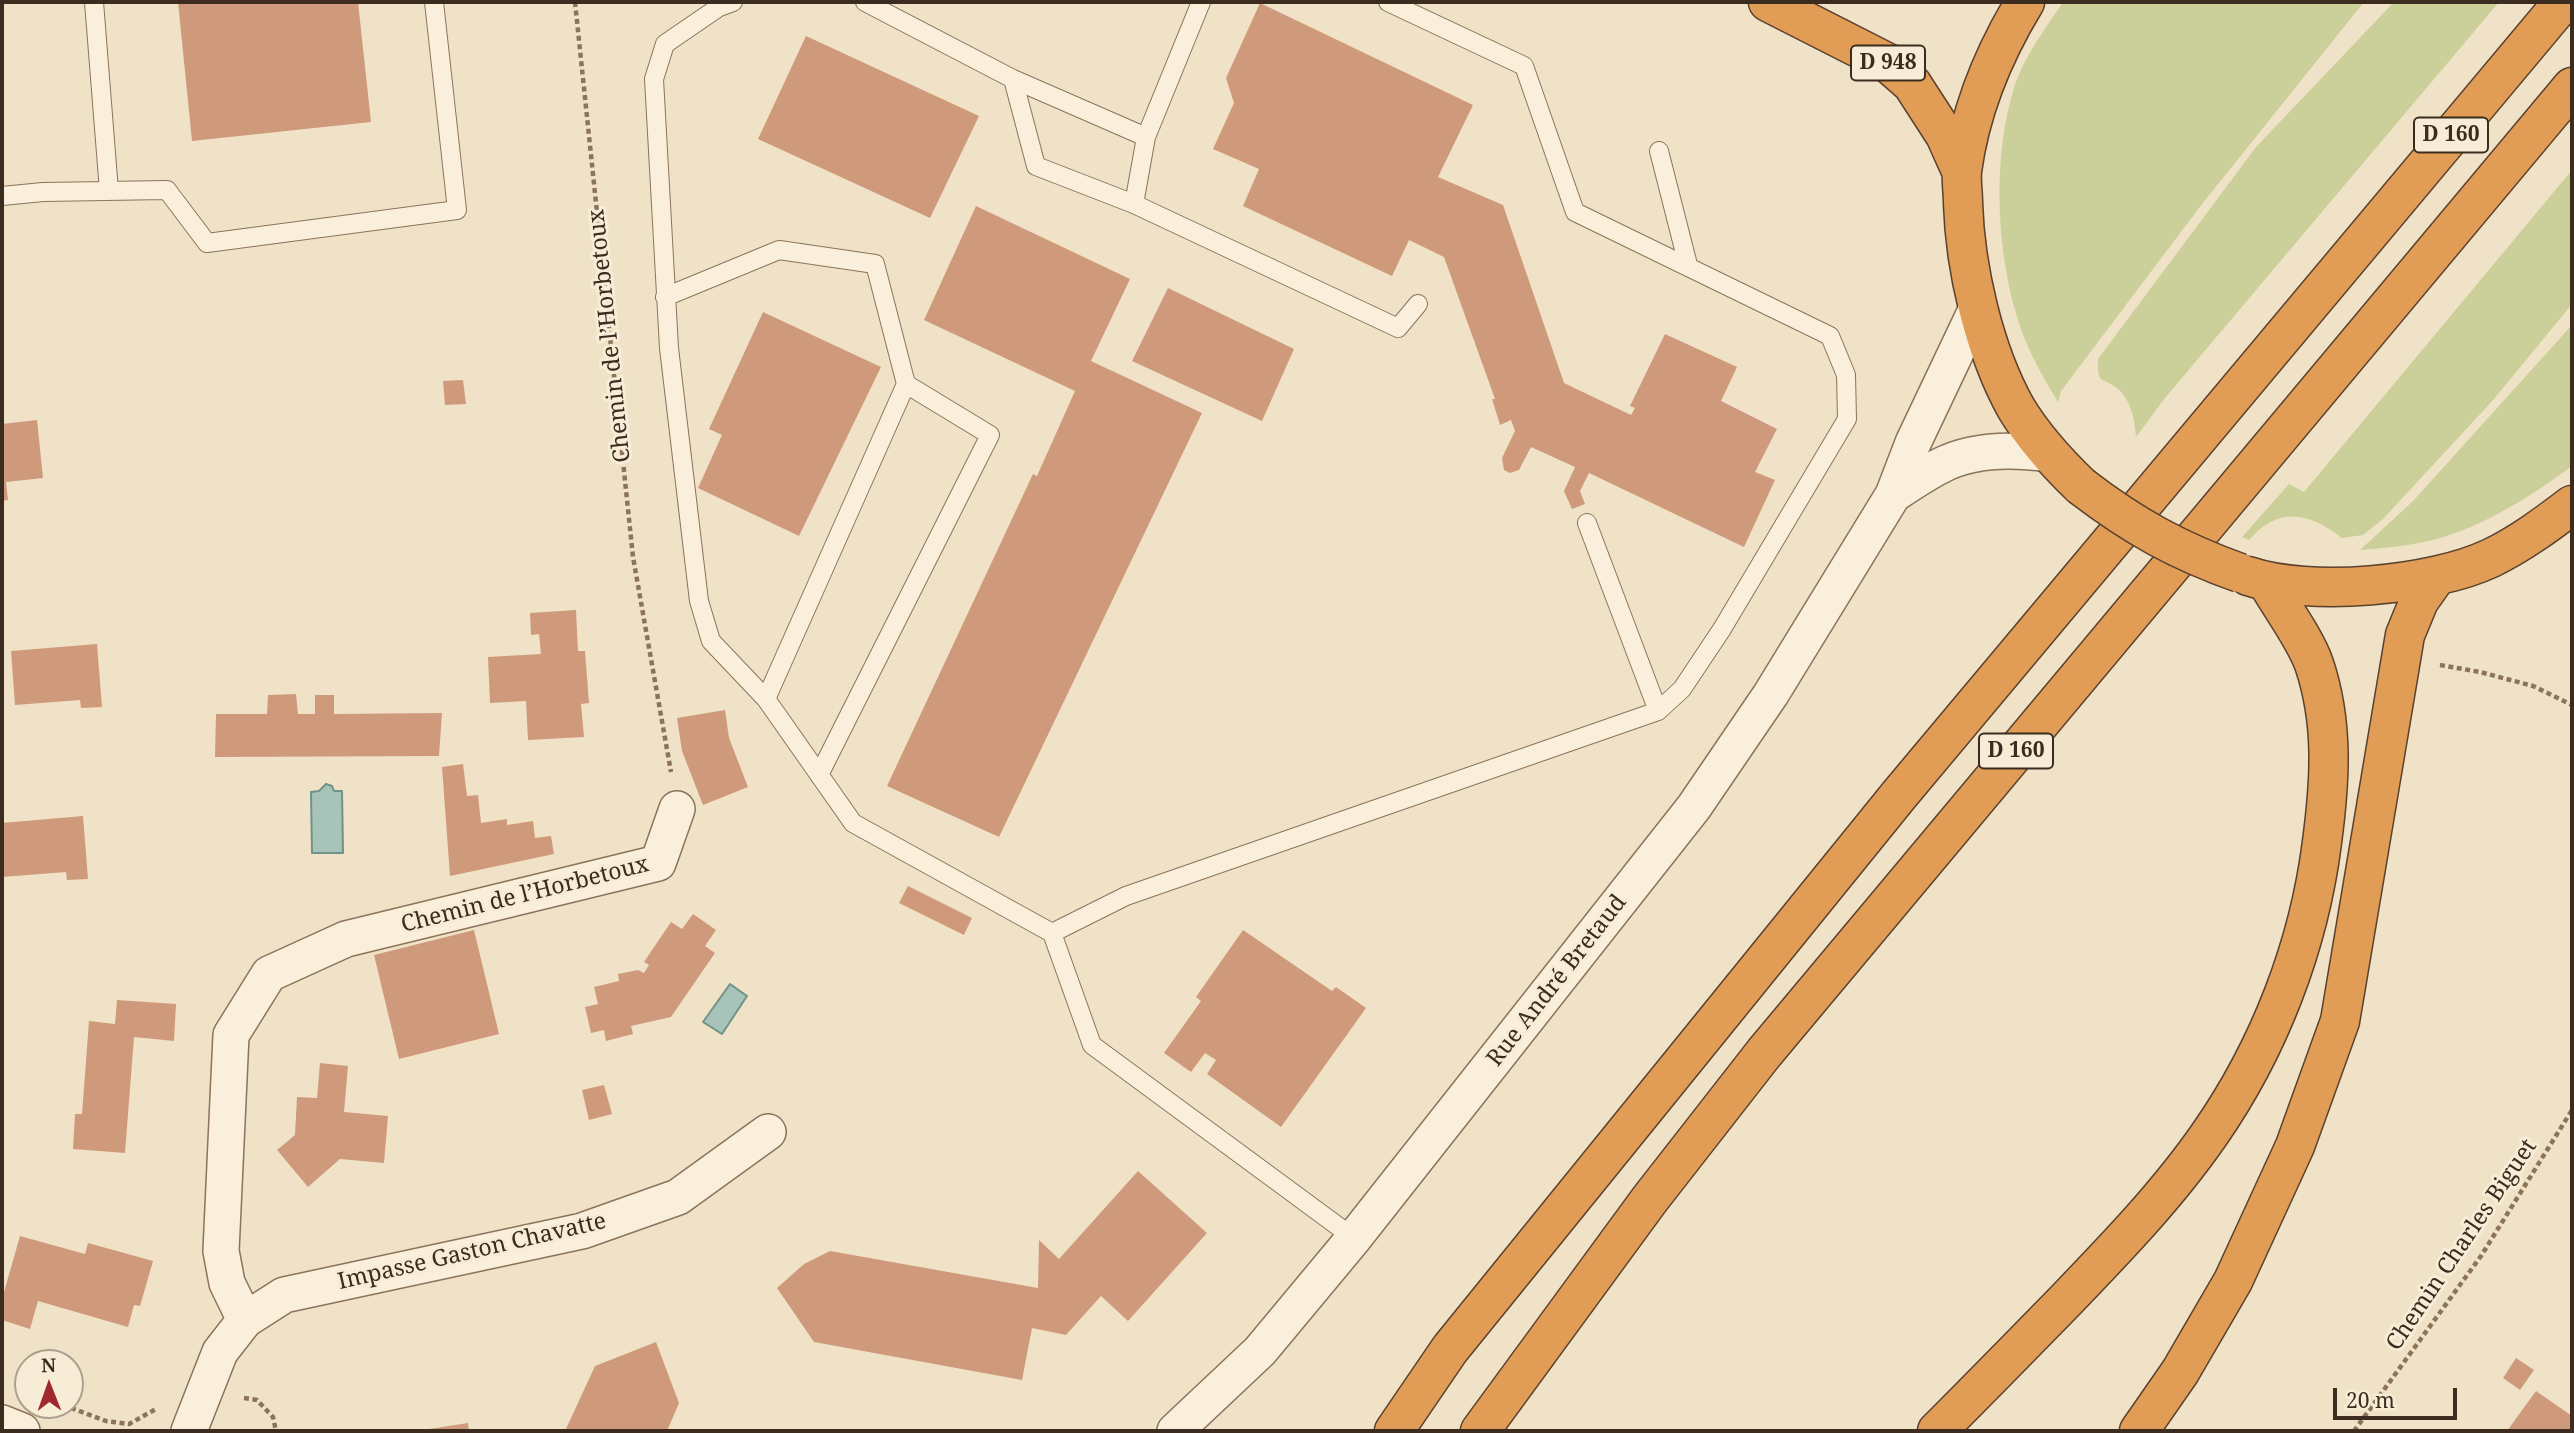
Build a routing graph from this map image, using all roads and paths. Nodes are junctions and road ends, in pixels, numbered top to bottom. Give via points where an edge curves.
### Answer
1 (94, 2) edge
2 (433, 2) edge
3 (575, 2) edge
4 (733, 2) edge
5 (865, 2) edge
6 (1201, 2) edge
7 (1388, 2) edge
8 (1768, 2) edge
9 (2025, 2) edge
10 (2563, 2) edge
11 (1013, 79) junction
12 (2572, 87) edge
13 (1146, 138) junction
14 (1659, 150) dead end
15 (1962, 173) junction
16 (109, 191) junction
17 (2, 196) edge
18 (1134, 204) junction
19 (1688, 265) junction
20 (665, 297) junction
21 (1418, 304) dead end
22 (1978, 306) junction
23 (906, 384) junction
24 (2048, 454) junction
25 (1893, 495) junction
26 (2572, 505) edge
27 (1587, 523) dead end
28 (2436, 577) junction
29 (2253, 578) junction
30 (766, 699) junction
31 (1658, 711) junction
32 (819, 775) junction
33 (677, 809) joint
34 (1052, 933) junction
35 (2572, 1110) edge
36 (768, 1132) dead end
37 (1354, 1238) junction
38 (245, 1320) junction
39 (2, 1423) edge
40 (22, 1431) edge
41 (189, 1431) edge
42 (1175, 1431) edge
43 (1394, 1431) edge
44 (1480, 1431) edge
45 (1937, 1431) edge
46 (2139, 1431) edge
47 (2354, 1431) edge

1 - 16 lane
2 - 16 lane via 457,210 207,243 167,190
3 - 33 path, Chemin de l’Horbetoux via 633,556
4 - 20 lane via 665,44 654,79
5 - 11 lane
6 - 13 lane
7 - 19 lane via 1524,66 1575,212
8 - 15 highway, D 948 via 1888,63 1912,84 1939,124
9 - 15 highway via 1983,88
10 - 43 highway, D 160 via 1899,795 1450,1349
11 - 13 lane
11 - 18 lane via 1036,166
12 - 44 highway, D 160 via 1764,1053
13 - 18 lane
14 - 19 lane
15 - 22 highway via 1964,229
16 - 17 lane
18 - 21 lane via 1398,328
19 - 31 lane via 1830,336 1846,375 1847,419 1722,629 1682,689
20 - 23 lane via 779,250 875,264
20 - 30 lane via 699,601 711,641
22 - 24 highway via 2016,407
22 - 25 street, Rue André Bretaud
23 - 30 lane
23 - 32 lane via 990,435
24 - 25 street, Rue André Bretaud via 2022,450 1969,454 1941,465
24 - 29 highway, bridge via 2081,486 2159,540
25 - 37 street, Rue André Bretaud via 1771,694 1694,807
26 - 28 highway via 2490,558
27 - 31 lane
28 - 29 highway via 2325,587
28 - 46 highway via 2418,601 2404,635 2340,1021 2295,1146 2233,1281
29 - 45 highway via 2313,661 2329,732 2328,798 2319,865 2284,996 2210,1135 2165,1192
30 - 32 lane
31 - 34 lane via 1126,896
32 - 34 lane via 853,823
33 - 38 street, Chemin de l’Horbetoux via 658,863 346,939 269,974 231,1035 220,1251 227,1283
34 - 37 lane via 1092,1045
35 - 47 path, Chemin Charles Biguet via 2481,1256
36 - 38 street, Impasse Gaston Chavatte via 666,1202 582,1231 284,1295
37 - 42 street, Rue André Bretaud via 1260,1350
38 - 41 street via 220,1352
39 - 40 street

